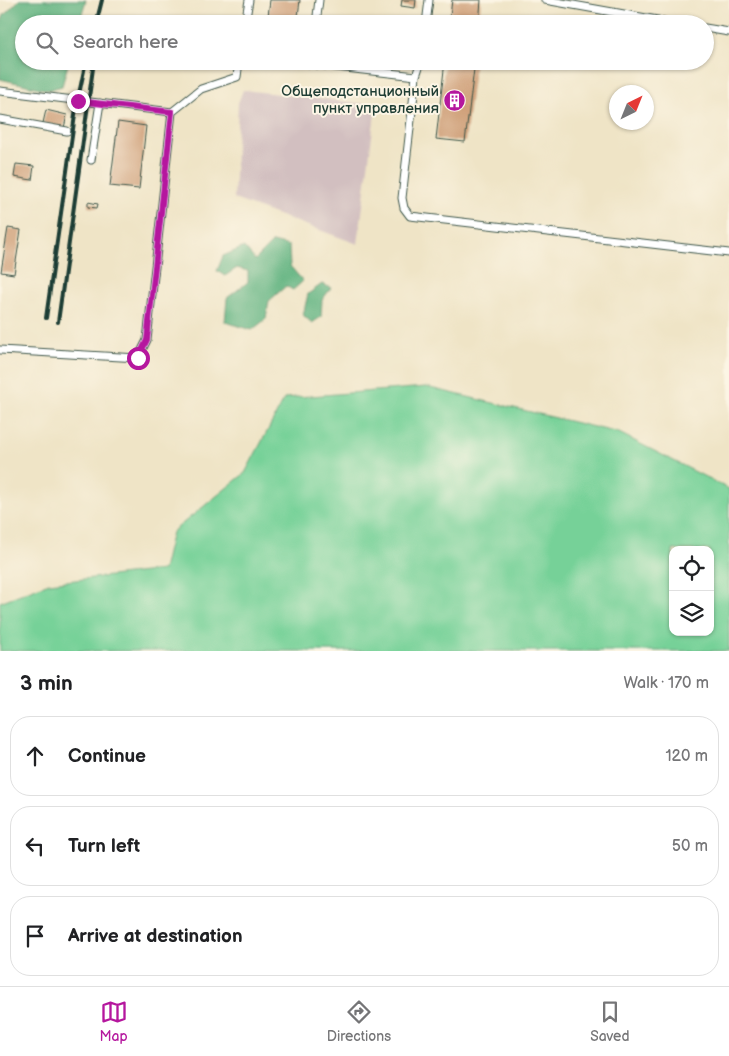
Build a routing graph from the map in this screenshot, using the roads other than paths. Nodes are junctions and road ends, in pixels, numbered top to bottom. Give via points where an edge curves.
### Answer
1 (249, 0) edge
2 (319, 0) edge
3 (429, 0) edge
4 (545, 0) edge
5 (246, 15) edge
6 (317, 15) edge
7 (427, 15) edge
8 (629, 15) edge
9 (714, 30) edge
10 (729, 32) edge
11 (238, 70) edge
12 (363, 70) edge
13 (418, 70) edge
14 (416, 76) junction
15 (0, 91) edge
16 (100, 103) junction
17 (172, 112) junction
18 (0, 119) edge
19 (67, 131) dead end
20 (91, 160) dead end
21 (729, 253) edge
22 (0, 350) edge

1 - 5 lane
2 - 6 lane
3 - 7 lane
4 - 8 lane
9 - 10 lane
11 - 17 lane via 237,77 201,88
12 - 14 lane
13 - 14 lane
14 - 21 lane via 402,198 410,216
15 - 16 lane
16 - 17 lane
16 - 20 lane
17 - 22 lane via 147,340 138,358
18 - 19 lane

